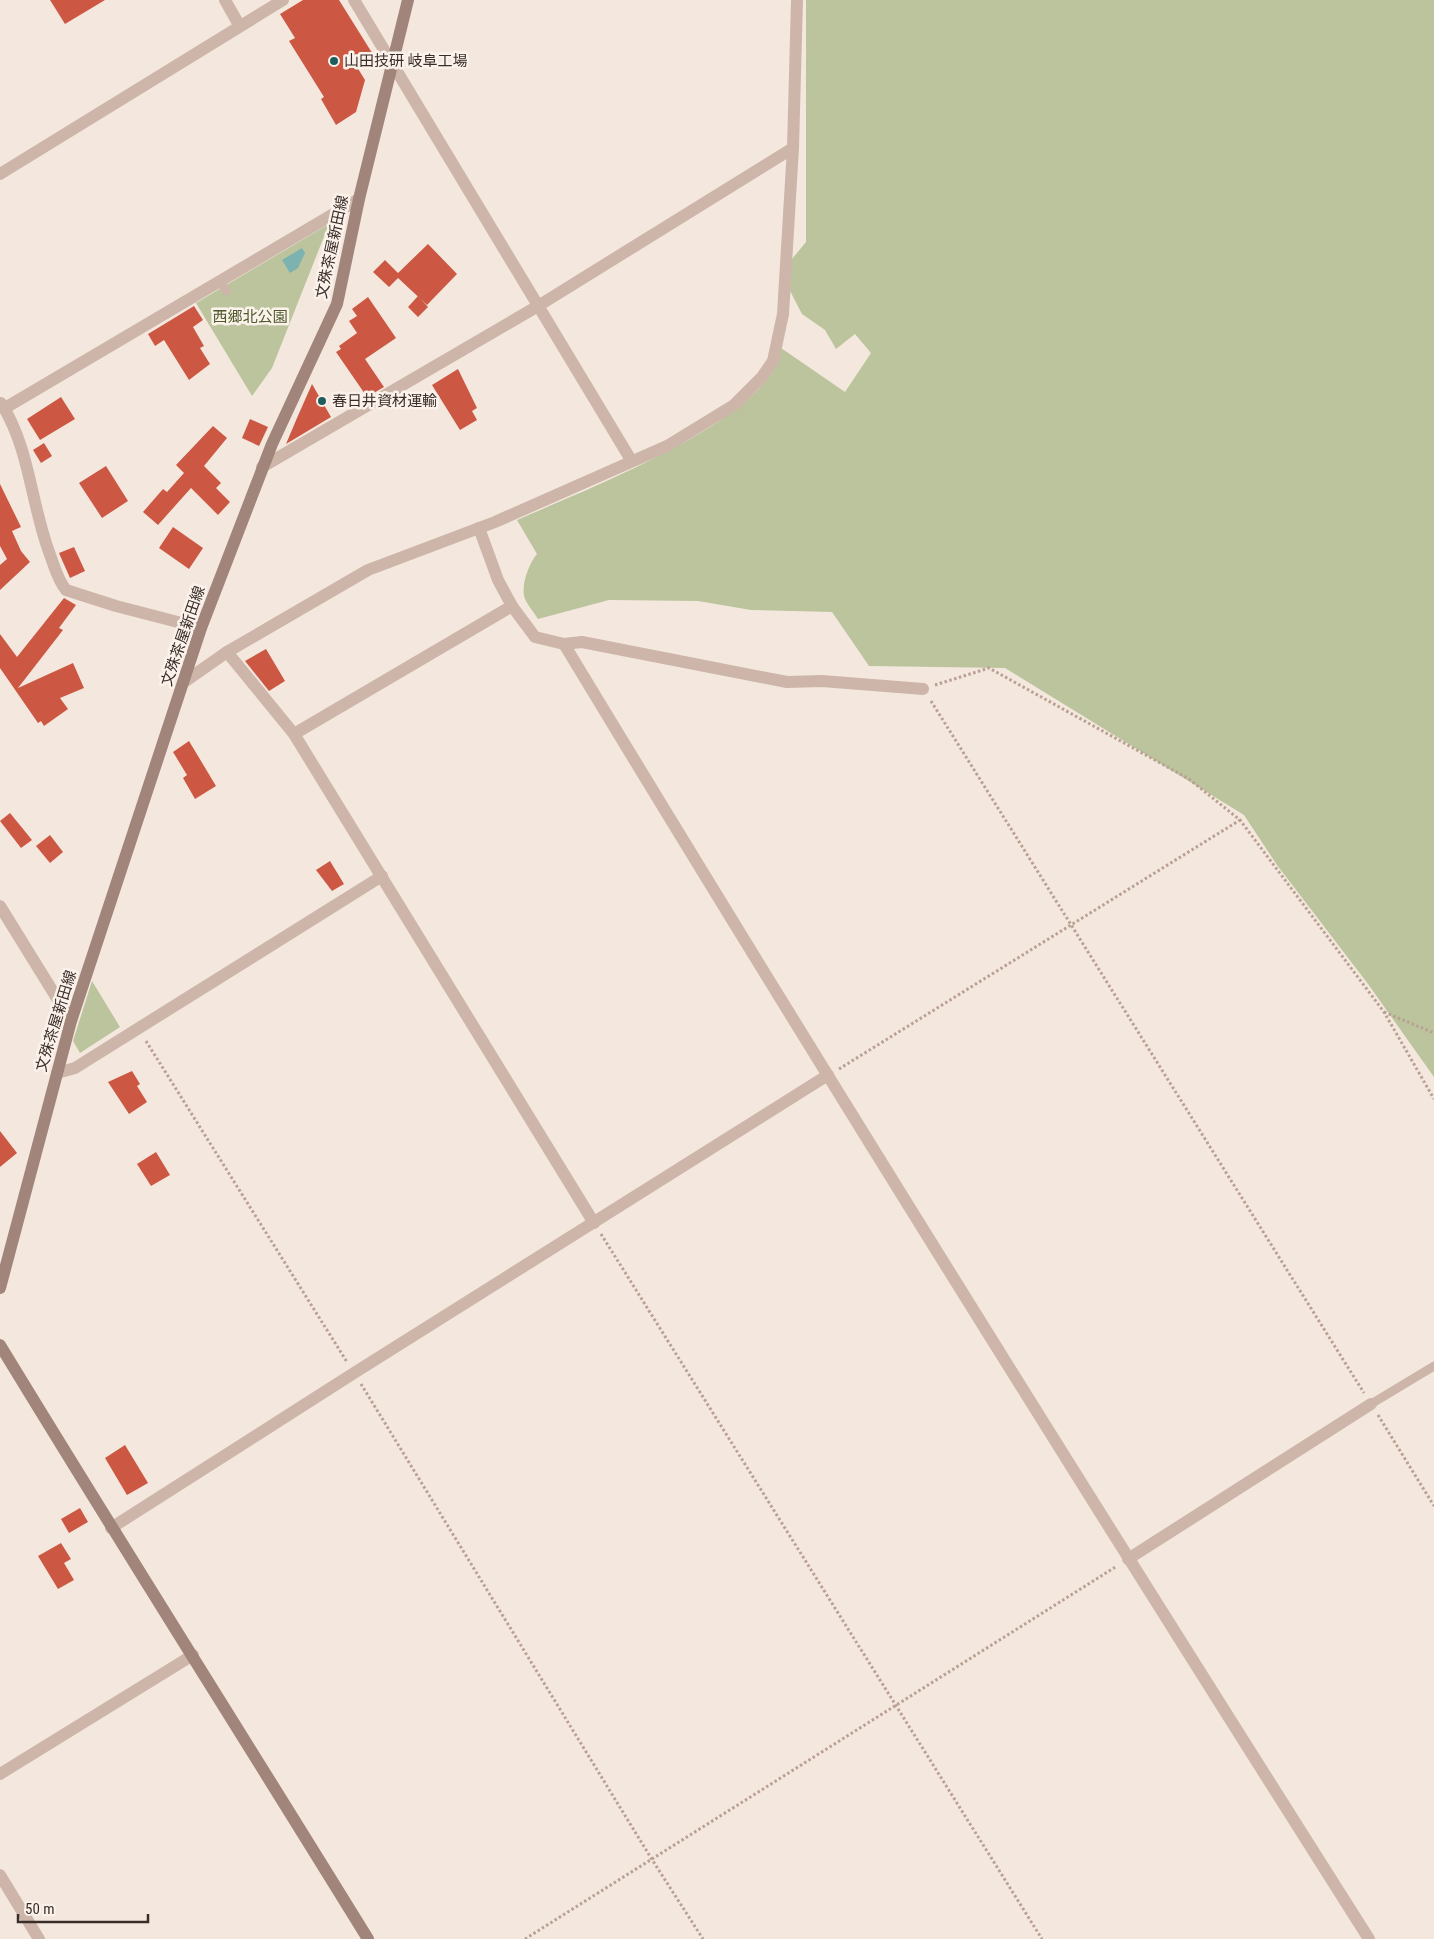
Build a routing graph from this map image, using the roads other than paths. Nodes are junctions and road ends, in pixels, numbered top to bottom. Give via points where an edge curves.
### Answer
1 (224, 0) edge
2 (283, 0) edge
3 (354, 0) edge
4 (408, 0) edge
5 (796, 0) edge
6 (239, 25) junction
7 (391, 63) junction
8 (794, 148) junction
9 (0, 174) edge
10 (359, 198) junction
11 (538, 306) junction
12 (2, 405) edge
13 (631, 460) junction
14 (262, 467) junction
15 (479, 528) junction
16 (512, 606) junction
17 (201, 628) junction
18 (564, 644) junction
19 (227, 652) junction
20 (184, 682) junction
21 (924, 689) road end
22 (294, 734) junction
23 (382, 876) junction
24 (0, 906) edge
25 (71, 1021) junction
26 (57, 1073) junction
27 (828, 1075) junction
28 (594, 1222) junction
29 (0, 1288) edge
30 (0, 1345) edge
31 (1434, 1366) edge
32 (1370, 1404) joint
33 (111, 1528) junction
34 (1128, 1559) junction
35 (193, 1655) junction
36 (0, 1774) edge
37 (0, 1876) edge
38 (39, 1939) edge
39 (368, 1939) edge
40 (1369, 1939) edge

1 - 6 street
2 - 6 street
3 - 7 street
4 - 7 main road, 文殊茶屋新田線
5 - 8 street
6 - 9 street
7 - 10 main road, 文殊茶屋新田線
7 - 11 street
8 - 11 street
8 - 13 street via 783,314 773,361 734,406 667,446
10 - 12 street via 268,260
10 - 14 main road, 文殊茶屋新田線 via 337,304
11 - 13 street
11 - 14 street
12 - 17 street via 24,455 40,528 66,590
13 - 15 street
14 - 17 main road, 文殊茶屋新田線
15 - 16 street via 498,580
15 - 19 street via 368,570
16 - 18 street via 536,637
16 - 22 street
17 - 20 main road, 文殊茶屋新田線
18 - 21 street via 582,642 787,682 822,681
18 - 27 street
19 - 20 street
19 - 22 street
20 - 25 main road, 文殊茶屋新田線
22 - 23 street
23 - 26 street via 75,1068
23 - 28 street
24 - 25 street
25 - 26 main road, 文殊茶屋新田線
26 - 29 main road, 文殊茶屋新田線
27 - 28 street
27 - 34 street
28 - 33 street
30 - 33 main road
31 - 32 lane
32 - 34 street
33 - 35 main road
34 - 40 street
35 - 36 street
35 - 39 main road
37 - 38 street

